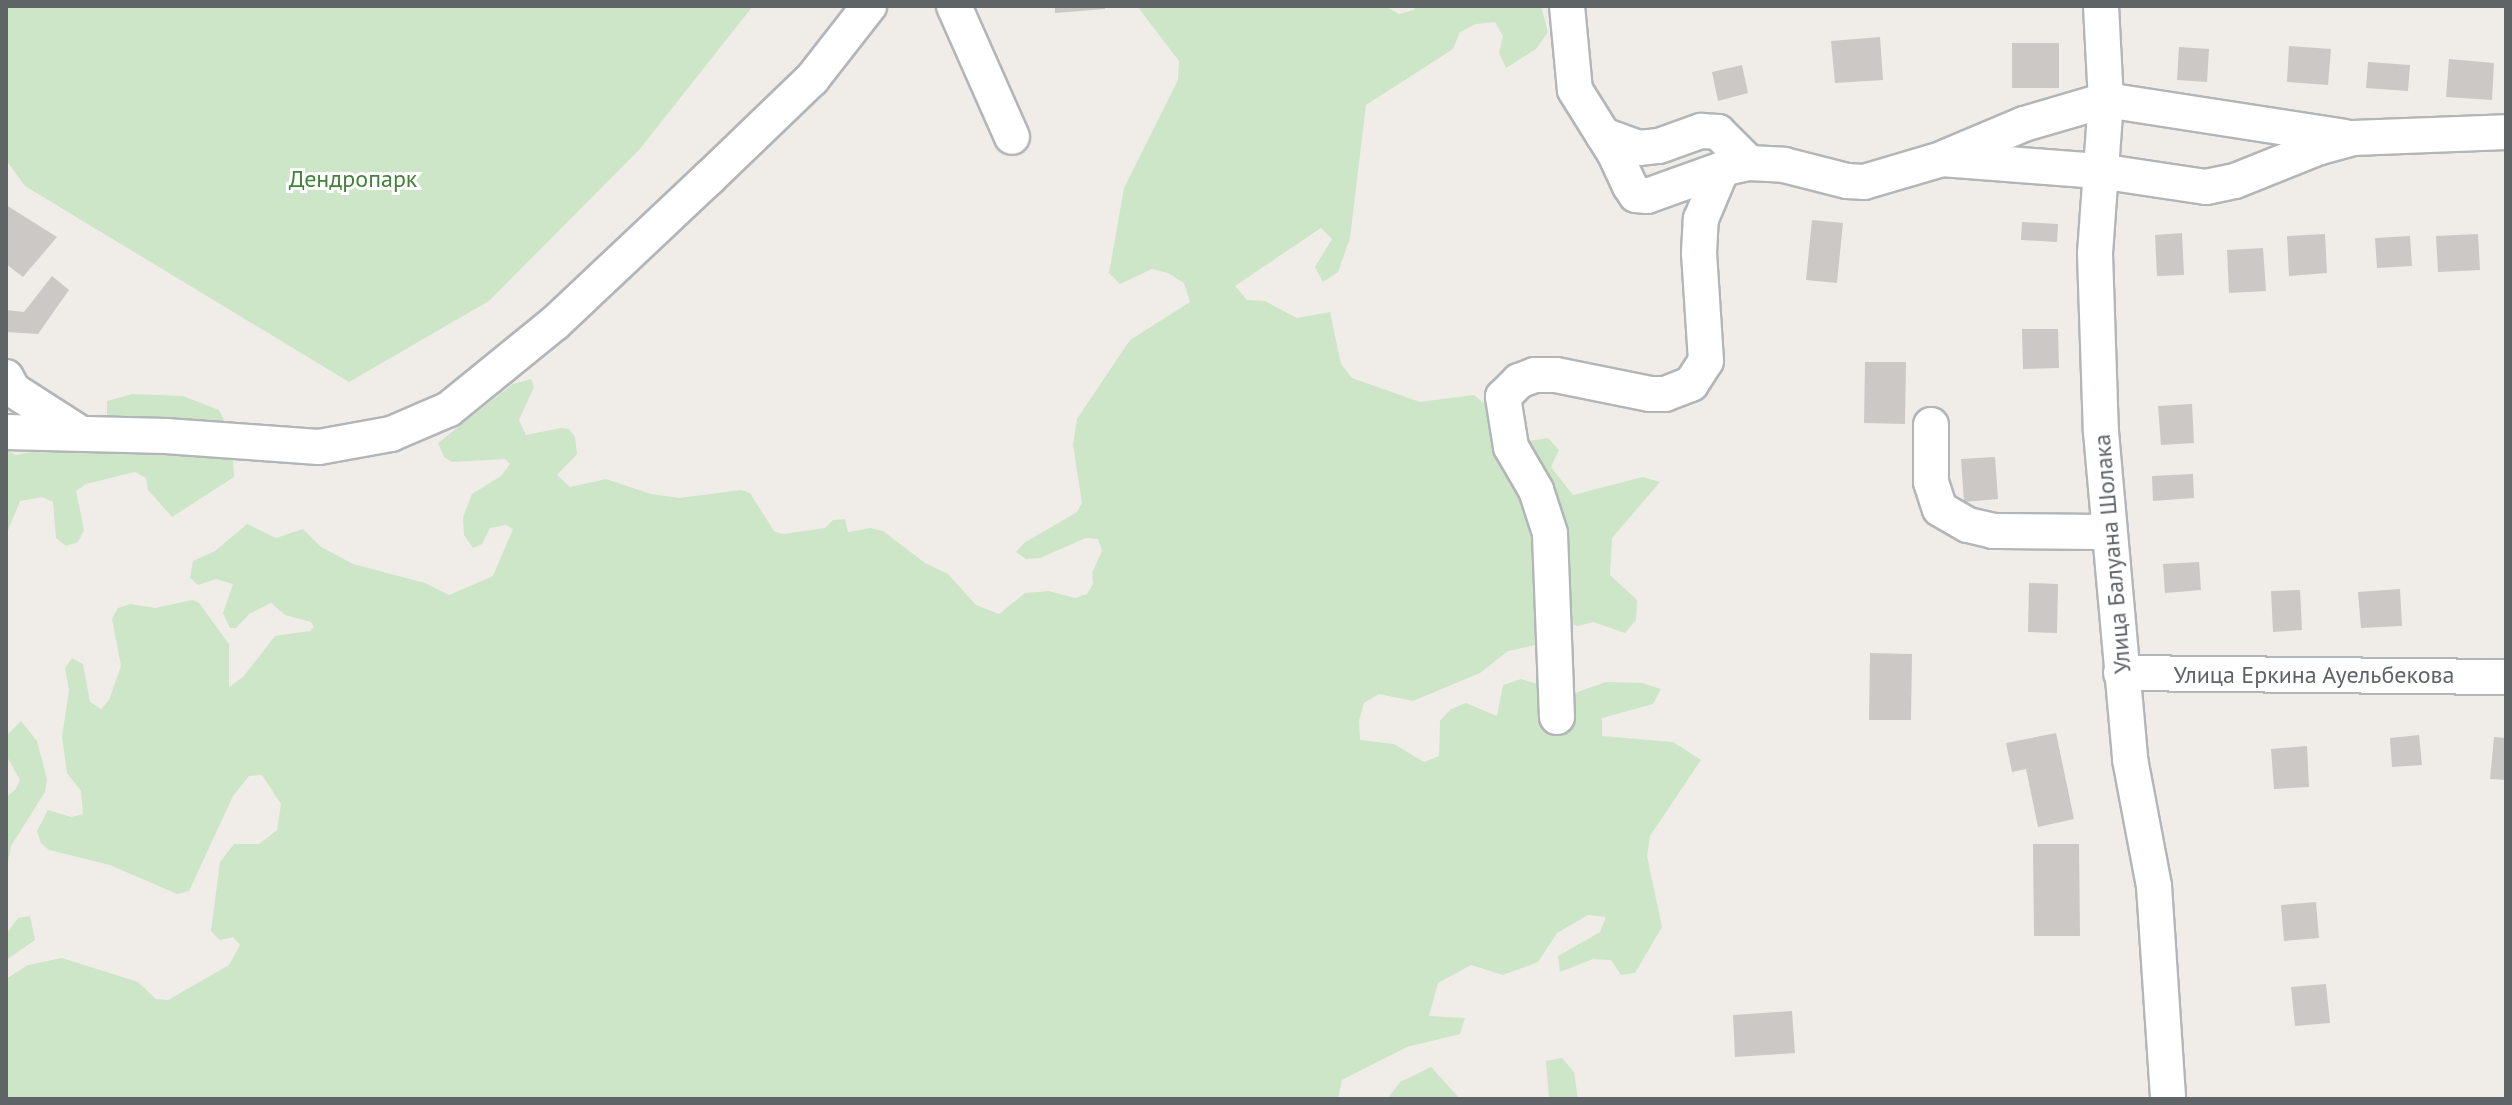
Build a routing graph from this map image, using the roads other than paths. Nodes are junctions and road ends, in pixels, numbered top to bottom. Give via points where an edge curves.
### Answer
1 (869, 6) edge
2 (954, 6) edge
3 (1567, 6) edge
4 (2101, 6) edge
5 (2106, 100) junction
6 (2506, 132) edge
7 (2433, 134) junction
8 (1012, 137) dead end
9 (2353, 138) junction
10 (1609, 144) junction
11 (2506, 156) edge
12 (1942, 159) junction
13 (1736, 166) junction
14 (2099, 171) junction
15 (6, 377) edge
16 (1931, 425) dead end
17 (6, 432) edge
18 (80, 433) junction
19 (2109, 532) junction
20 (2121, 673) junction
21 (2506, 677) edge
22 (1557, 717) dead end
23 (2168, 1099) edge

1 - 18 street via 812,79 732,156 555,323 449,409 391,434 319,447
2 - 8 street
3 - 10 street via 1575,90
4 - 5 street, Улица Балуана Шолака
5 - 9 street
5 - 12 street via 2024,124
5 - 14 street, Улица Балуана Шолака
6 - 7 street
7 - 9 street
7 - 11 street
9 - 14 street via 2206,187
10 - 13 street via 1659,146 1701,131 1718,132
10 - 13 street via 1636,195 1647,196
12 - 13 street via 1864,182 1784,165
12 - 14 street
13 - 22 street via 1701,219 1706,361 1691,384 1650,394 1535,375 1519,381 1503,397 1511,447 1536,490 1550,533
14 - 19 street, Улица Балуана Шолака via 2095,254
15 - 18 street via 13,390
16 - 19 street via 1931,482 1940,509 1968,525 1993,531
17 - 18 street
19 - 20 street, Улица Балуана Шолака
20 - 21 street, Улица Еркина Ауельбекова
20 - 23 street, Улица Балуана Шолака via 2130,759 2154,886

